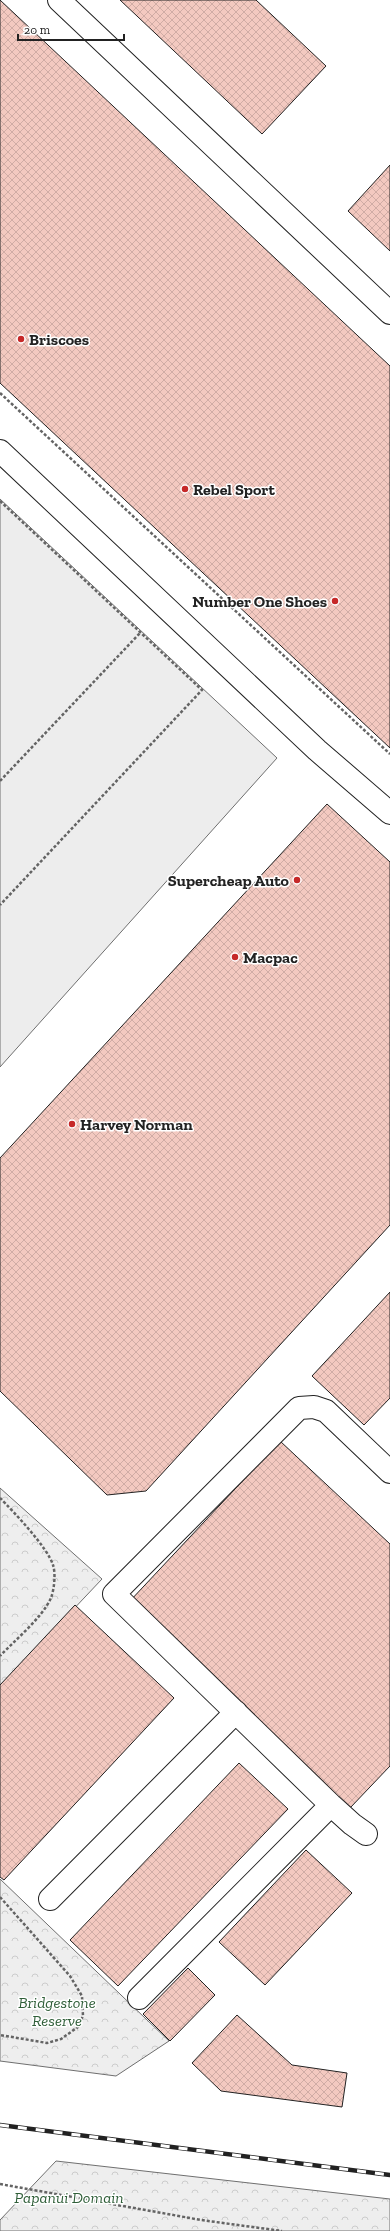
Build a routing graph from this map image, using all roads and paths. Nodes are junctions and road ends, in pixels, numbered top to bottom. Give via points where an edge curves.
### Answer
1 (59, 0) edge
2 (390, 313) edge
3 (0, 393) edge
4 (0, 451) edge
5 (0, 501) edge
6 (140, 632) junction
7 (390, 754) edge
8 (0, 780) edge
9 (390, 813) edge
10 (0, 904) edge
11 (390, 1472) edge
12 (0, 1498) edge
13 (0, 1656) edge
14 (236, 1712) junction
15 (331, 1805) junction
16 (366, 1834) dead end
17 (0, 1897) edge
18 (50, 1899) dead end
19 (139, 1998) dead end
20 (0, 2035) edge
21 (0, 2184) edge
22 (282, 2231) edge

1 - 2 street
3 - 7 path
4 - 9 street via 317,750
5 - 6 path
6 - 8 path
6 - 10 path via 202,690
11 - 14 street via 326,1411 314,1407 299,1408 114,1594
12 - 13 path via 50,1559 53,1565 54,1584 50,1599 41,1613
14 - 15 street
14 - 18 street
15 - 16 street
15 - 19 street
17 - 20 path via 70,1976 82,1996 83,2016 78,2028 61,2039 47,2043
21 - 22 path via 201,2220

